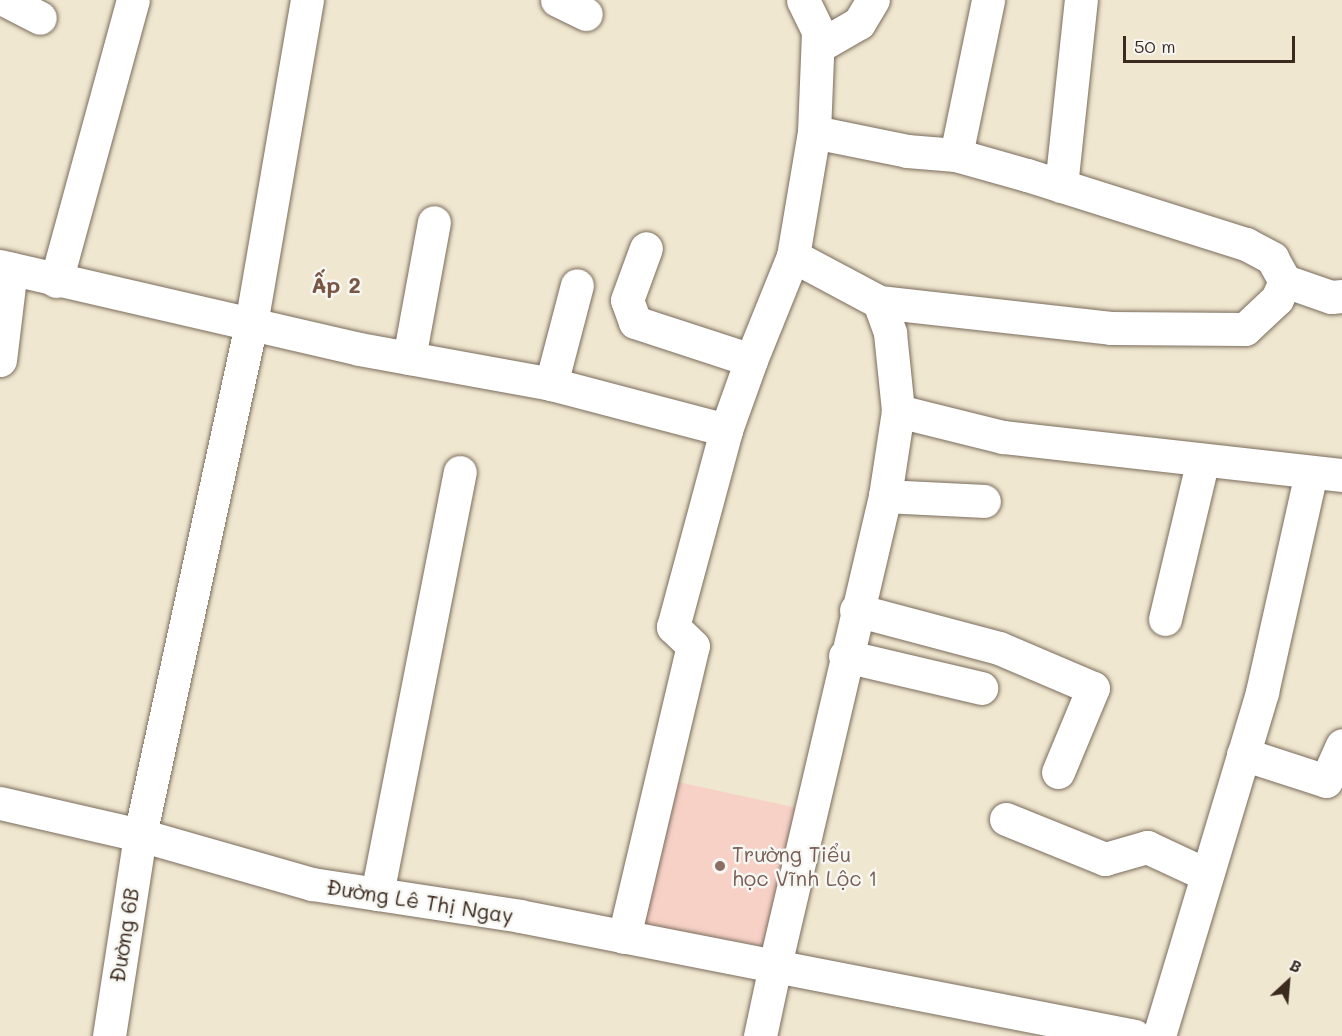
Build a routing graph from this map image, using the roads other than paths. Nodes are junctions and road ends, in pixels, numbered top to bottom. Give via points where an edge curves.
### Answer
1 (5, 0) edge
2 (134, 0) edge
3 (557, 0) edge
4 (803, 0) edge
5 (873, 0) edge
6 (988, 0) edge
7 (1081, 0) edge
8 (303, 13) edge
9 (586, 14) dead end
10 (39, 18) dead end
11 (819, 46) junction
12 (814, 132) junction
13 (956, 155) junction
14 (1061, 186) junction
15 (434, 222) dead end
16 (646, 248) dead end
17 (793, 256) junction
18 (5, 268) edge
19 (56, 280) junction
20 (1285, 281) junction
21 (577, 285) dead end
22 (1342, 296) edge
23 (879, 302) junction
24 (251, 324) junction
25 (409, 358) junction
26 (0, 360) edge
27 (751, 360) junction
28 (551, 384) junction
29 (898, 411) junction
30 (726, 430) junction
31 (1203, 460) junction
32 (460, 472) dead end
33 (1327, 474) edge
34 (885, 496) junction
35 (984, 501) dead end
36 (856, 610) junction
37 (1165, 619) dead end
38 (845, 656) junction
39 (981, 688) dead end
40 (1342, 745) edge
41 (1243, 754) junction
42 (1058, 772) dead end
43 (0, 803) edge
44 (1006, 819) dead end
45 (140, 835) junction
46 (1207, 875) junction
47 (377, 894) junction
48 (624, 937) junction
49 (775, 966) junction
50 (109, 1036) edge
51 (760, 1036) edge
52 (1134, 1036) edge
53 (1158, 1036) edge

1 - 10 street
2 - 19 street
3 - 9 street
4 - 11 street
5 - 11 street via 859,23
6 - 13 street
7 - 14 street
8 - 24 street, Đường 6B
11 - 12 street
12 - 13 street via 907,151
12 - 17 street
13 - 14 street
14 - 20 street via 1246,244 1272,258
15 - 25 street
16 - 27 street via 627,300 634,322
17 - 23 street
17 - 27 street
18 - 19 street
18 - 26 street
19 - 24 street
20 - 22 street
20 - 23 street via 1277,299 1245,329 1112,328
21 - 28 street
23 - 29 street via 890,333
24 - 25 street
24 - 45 street, Đường 6B
25 - 28 street
27 - 30 street
28 - 30 street
29 - 31 street via 1003,437
29 - 34 street
30 - 48 street via 673,627 693,646
31 - 33 street
31 - 37 street
32 - 47 street
33 - 41 street via 1286,570 1277,634
34 - 35 street
34 - 36 street
36 - 38 street
36 - 42 street via 999,648 1093,688
38 - 39 street
38 - 49 street
40 - 41 street via 1326,781
41 - 46 street
43 - 45 street, Đường Lê Thị Ngay
44 - 46 street via 1106,859 1147,847
45 - 47 street, Đường Lê Thị Ngay via 312,884
45 - 50 street, Đường 6B
46 - 53 street
47 - 48 street, Đường Lê Thị Ngay
48 - 49 street, Đường Lê Thị Ngay
49 - 51 street
49 - 52 street, Đường Lê Thị Ngay

